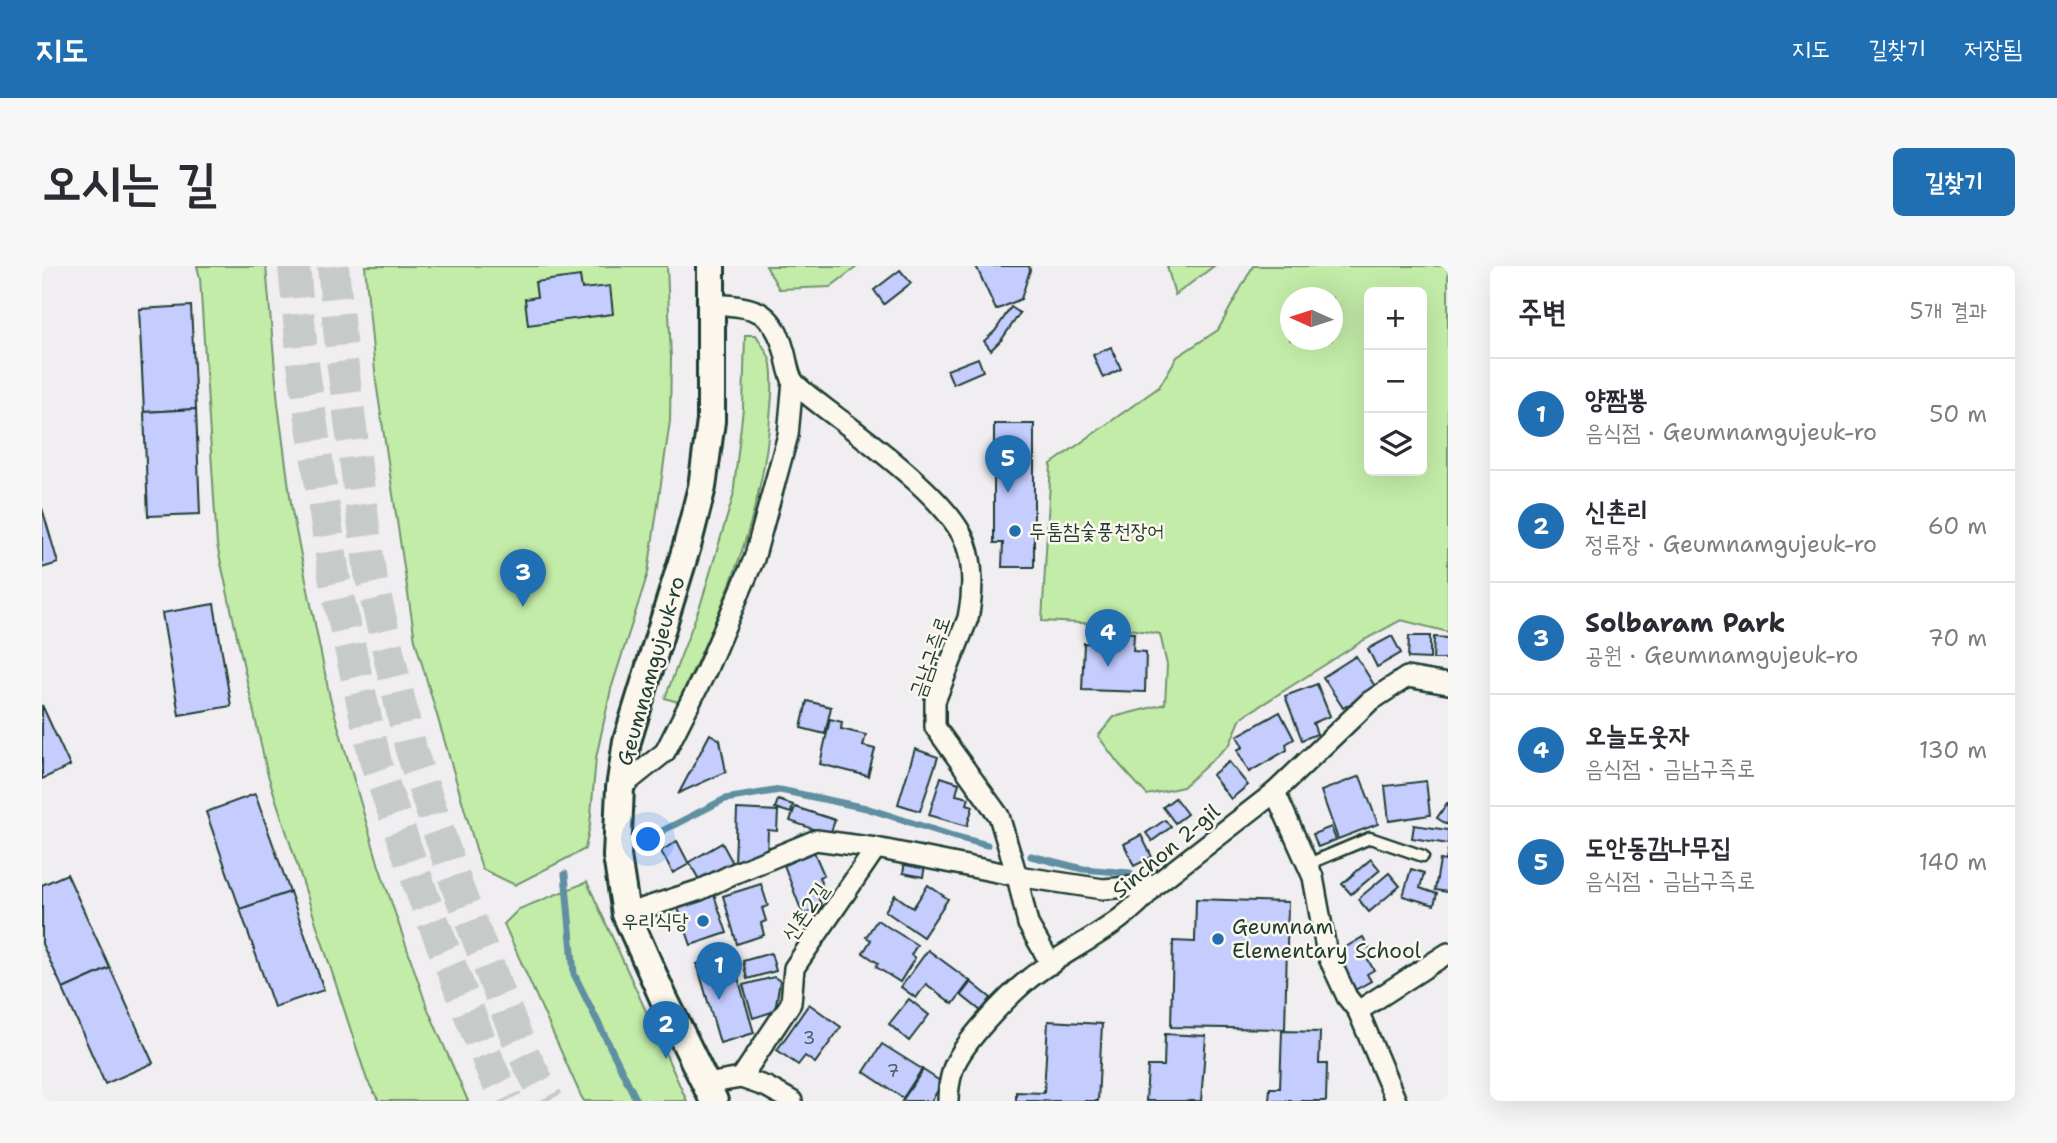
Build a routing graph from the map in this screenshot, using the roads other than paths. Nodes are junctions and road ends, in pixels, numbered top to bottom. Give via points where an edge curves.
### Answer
1 (711, 266) edge
2 (712, 304) junction
3 (793, 381) junction
4 (1448, 684) edge
5 (620, 788) junction
6 (1275, 792) junction
7 (876, 848) junction
8 (1423, 856) dead end
9 (1308, 864) junction
10 (1017, 876) junction
11 (1156, 885) junction
12 (626, 914) junction
13 (1448, 953) edge
14 (1051, 964) junction
15 (1358, 1011) junction
16 (741, 1078) junction
17 (710, 1093) edge
18 (792, 1101) edge
19 (948, 1101) edge
20 (1396, 1101) edge

1 - 2 main road, Geumnamgujeuk-ro
2 - 3 street via 763,313 781,337
2 - 5 main road, Geumnamgujeuk-ro via 711,421 702,488 627,741
3 - 5 street via 788,435 754,559 665,752
3 - 10 street, 금남구즉로 via 930,494 966,542 971,604 935,701 935,727 999,816
4 - 6 street, Sinchon 2-gil via 1406,677 1368,702
5 - 12 main road, Geumnamgujeuk-ro via 617,856
6 - 9 street
6 - 11 street, Sinchon 2-gil
7 - 10 street
7 - 12 street via 816,841 700,890
7 - 16 street, 신촌2길 via 794,968 791,1003
8 - 9 lane via 1370,838
9 - 15 street via 1327,954
10 - 11 street via 1103,888
10 - 14 street, 금남구즉로 via 1028,923
11 - 14 street, Sinchon 2-gil via 1140,905
12 - 17 main road, Geumnamgujeuk-ro
13 - 15 street
14 - 19 street, Sinchon 2-gil via 1000,1007 973,1038 954,1068
15 - 20 street
16 - 17 street
16 - 18 street

